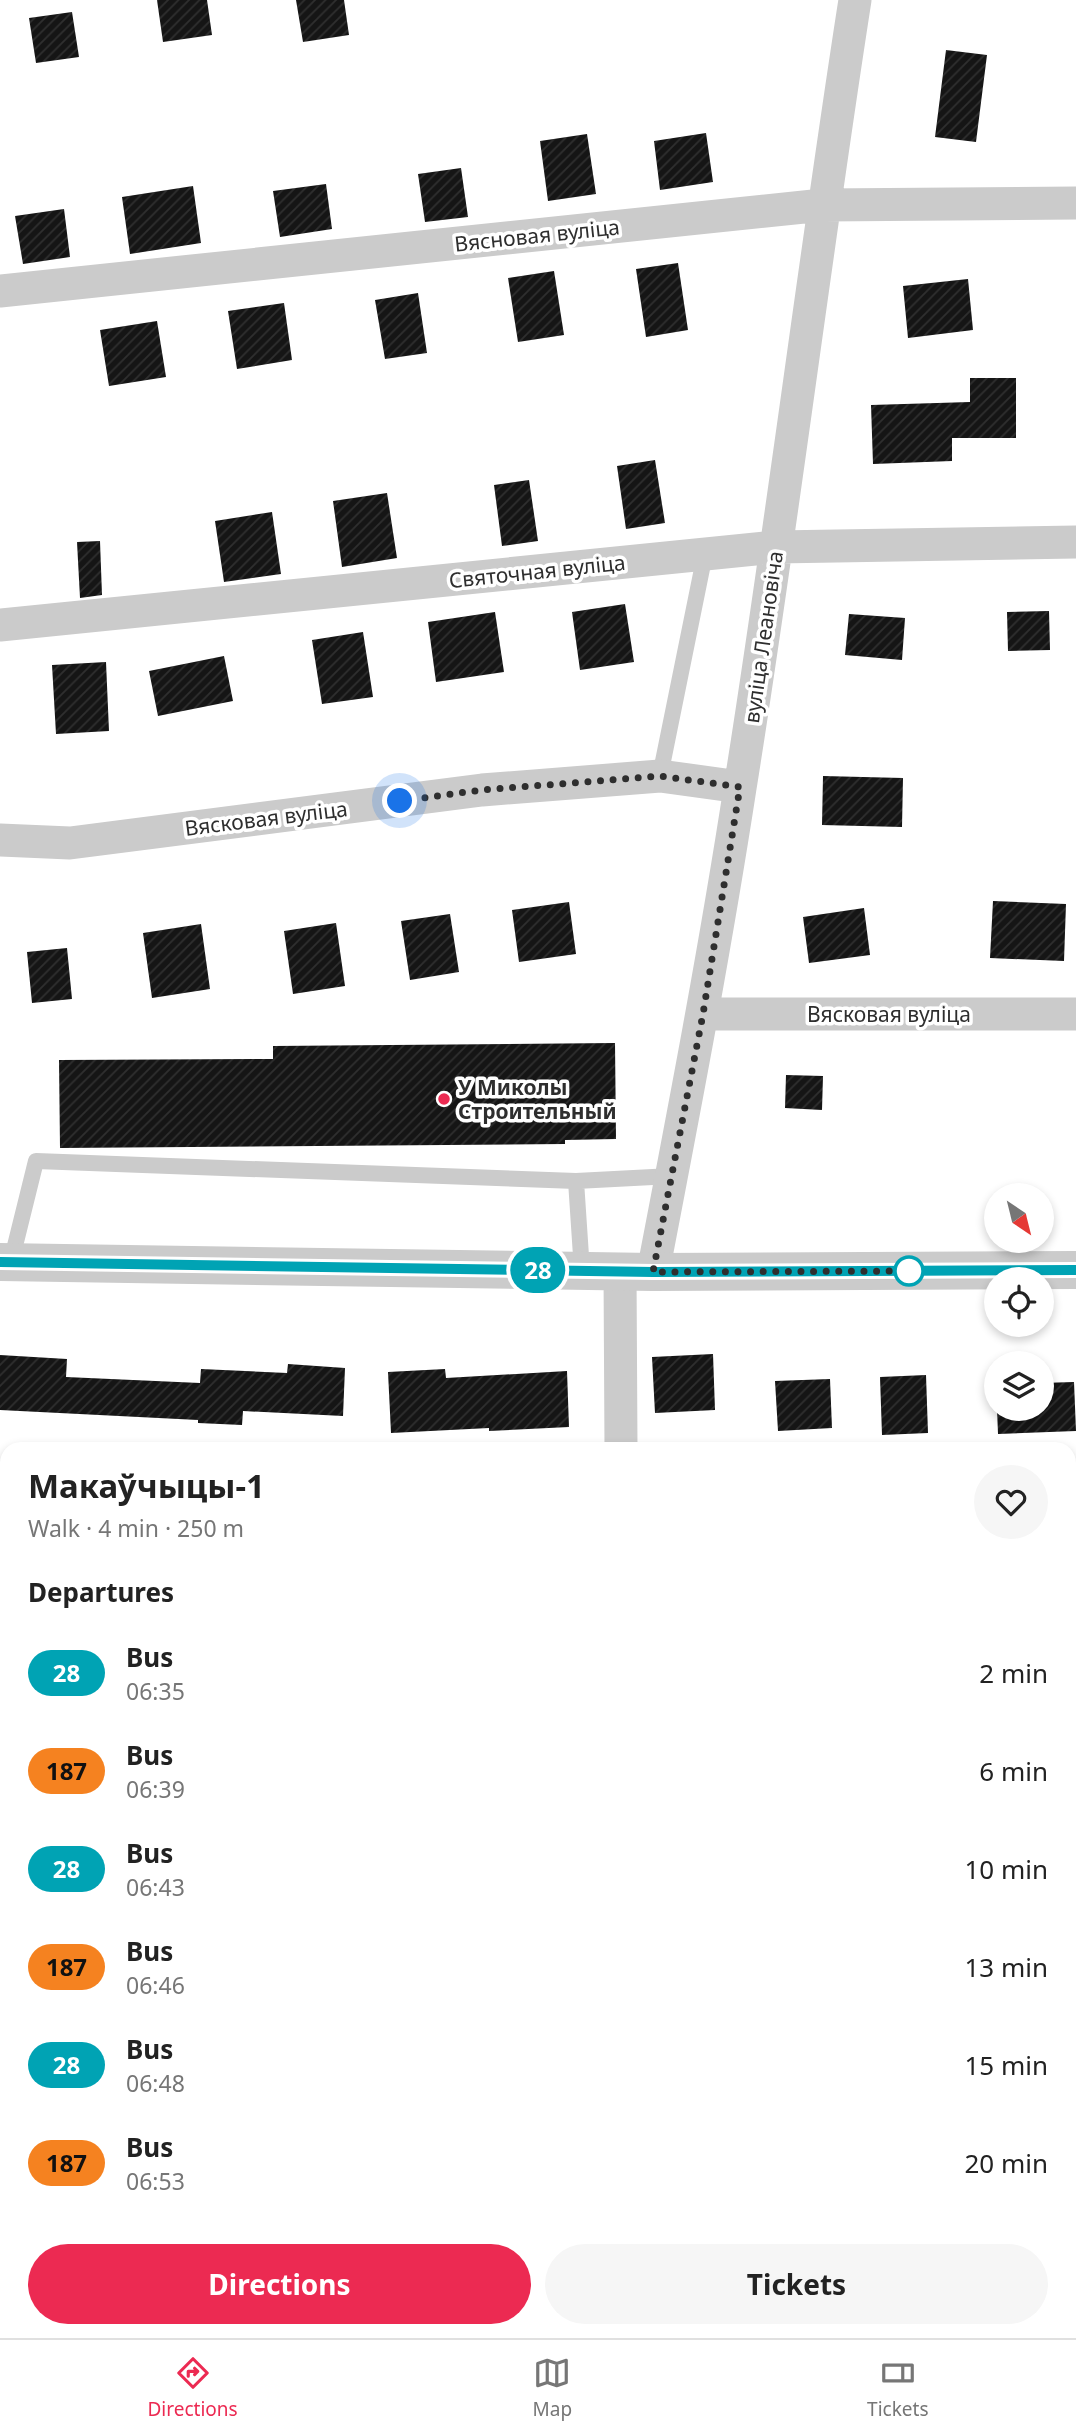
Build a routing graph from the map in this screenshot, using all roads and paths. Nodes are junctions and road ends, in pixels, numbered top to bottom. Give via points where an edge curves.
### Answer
1 (856, 0) edge
2 (1076, 203) edge
3 (823, 205) junction
4 (0, 291) edge
5 (1076, 542) edge
6 (776, 547) junction
7 (705, 554) junction
8 (0, 625) edge
9 (660, 776) junction
10 (740, 787) junction
11 (0, 840) edge
12 (703, 1014) junction
13 (1076, 1014) edge
14 (672, 1177) junction
15 (576, 1181) junction
16 (6, 1262) edge
17 (582, 1270) junction
18 (1076, 1270) edge
19 (636, 1272) junction
20 (622, 1442) edge

1 - 3 street, вуліца Леановіча
2 - 3 street, Вясновая вуліца
3 - 4 street, Вясновая вуліца
3 - 6 street, вуліца Леановіча
5 - 6 street, Святочная вуліца
6 - 7 street, Святочная вуліца
6 - 10 street, вуліца Леановіча
7 - 8 street, Святочная вуліца
7 - 9 lane
9 - 10 street, Вясковая вуліца
9 - 11 street, Вясковая вуліца via 482,790 70,843
10 - 12 street, вуліца Леановіча
12 - 13 street, Вясковая вуліца
12 - 14 street, вуліца Леановіча
14 - 15 lane
14 - 19 street, вуліца Леановіча
15 - 16 lane via 36,1161
15 - 17 lane
16 - 17 street
17 - 19 street
18 - 19 street
19 - 20 street, вуліца Леановіча

